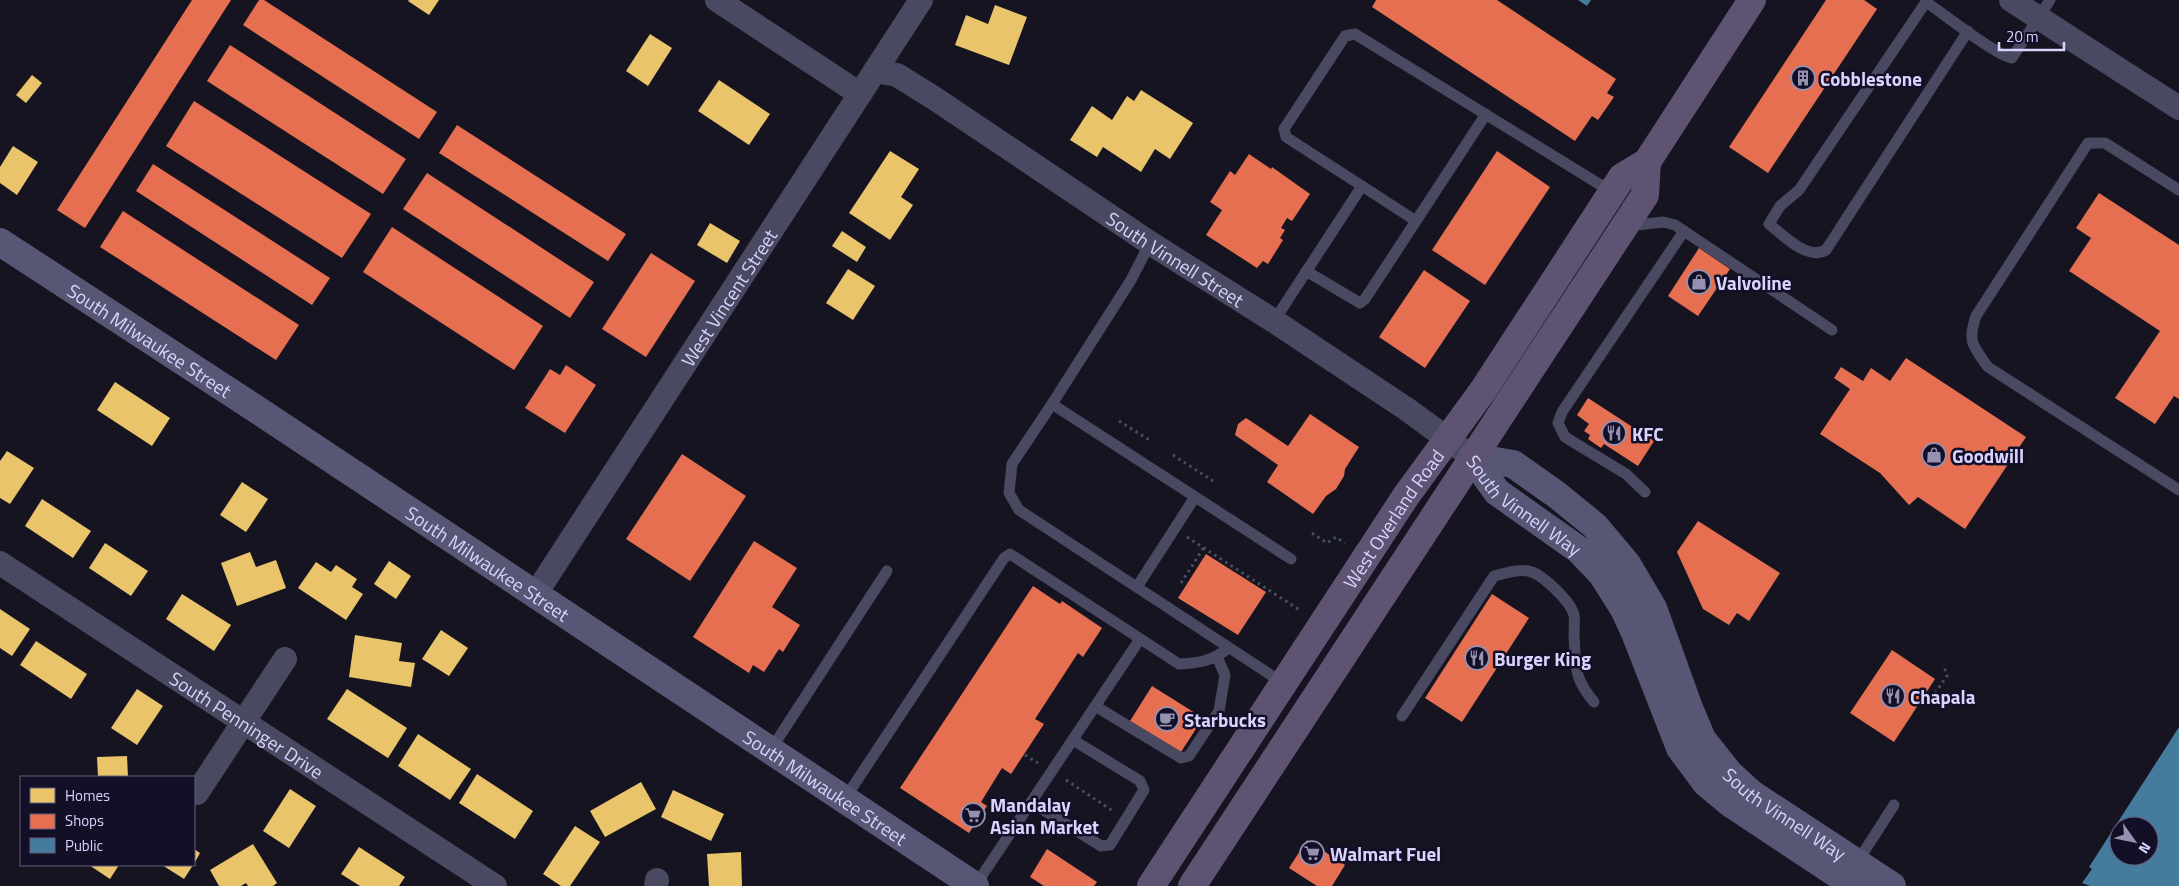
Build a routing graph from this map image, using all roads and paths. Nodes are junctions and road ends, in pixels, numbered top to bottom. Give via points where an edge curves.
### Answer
1 (717, 0) edge
2 (921, 0) edge
3 (1752, 0) edge
4 (2011, 0) edge
5 (2044, 9) edge
6 (1968, 31) junction
7 (875, 71) junction
8 (860, 94) junction
9 (2179, 108) edge
10 (1486, 114) junction
11 (1647, 162) junction
12 (1362, 186) junction
13 (2179, 190) edge
14 (1612, 192) junction
15 (1416, 221) junction
16 (1625, 226) junction
17 (1684, 231) junction
18 (0, 242) edge
19 (1150, 243) junction
20 (1306, 271) junction
21 (1274, 321) junction
22 (1832, 330) dead end
23 (1052, 404) junction
24 (1118, 421) dead end
25 (1448, 440) junction
26 (1151, 442) dead end
27 (1173, 455) dead end
28 (1472, 457) junction
29 (1213, 481) dead end
30 (2179, 490) edge
31 (1645, 492) dead end
32 (1195, 497) junction
33 (1312, 533) dead end
34 (1184, 534) dead end
35 (1204, 547) junction
36 (1352, 547) dead end
37 (1291, 559) dead end
38 (0, 563) edge
39 (887, 571) dead end
40 (1181, 583) dead end
41 (1137, 587) junction
42 (535, 596) junction
43 (1308, 616) dead end
44 (1140, 639) junction
45 (1228, 648) junction
46 (1217, 657) junction
47 (285, 659) dead end
48 (1944, 666) dead end
49 (1283, 683) junction
50 (1936, 693) dead end
51 (1594, 702) dead end
52 (1095, 706) junction
53 (1402, 716) dead end
54 (243, 721) junction
55 (1073, 740) junction
56 (770, 751) junction
57 (1025, 755) dead end
58 (1041, 764) dead end
59 (1063, 778) dead end
60 (197, 793) dead end
61 (844, 800) junction
62 (1031, 802) junction
63 (1894, 805) dead end
64 (1202, 808) junction
65 (1120, 816) dead end
66 (1850, 879) edge
67 (495, 886) edge
68 (975, 886) edge
69 (1151, 886) edge
70 (1171, 886) edge
71 (1192, 886) edge
72 (1892, 886) edge

1 - 8 street
2 - 7 street, West Vincent Street
3 - 11 main road, West Overland Road
4 - 5 street
5 - 6 lane via 2012,58
5 - 9 street
6 - 6 lane via 1926,2 1799,190 1780,206 1769,224 1810,252 1826,250
7 - 8 street, West Vincent Street
7 - 19 street, South Vinnell Street via 897,76 934,98
8 - 42 street, West Vincent Street
10 - 12 lane via 1355,34 1345,36 1284,129 1286,137
10 - 14 lane
10 - 15 lane
11 - 14 main road, West Overland Road via 1622,177
11 - 16 main road, West Overland Road via 1645,195
12 - 15 lane
12 - 20 lane
13 - 30 lane via 2105,143 2088,143 1976,316 1970,333 1975,349 1988,367
14 - 25 main road, West Overland Road
15 - 20 lane via 1360,303
16 - 17 lane via 1663,222
16 - 28 main road, West Overland Road
17 - 22 lane
17 - 31 lane via 1562,412 1558,423 1565,437 1626,474
18 - 42 street, South Milwaukee Street
19 - 21 street, South Vinnell Street
19 - 23 lane via 1131,280
20 - 21 lane
21 - 25 street, South Vinnell Street
23 - 32 lane
23 - 41 lane via 1012,464 1009,493 1019,510
24 - 26 path
25 - 28 street, South Vinnell Street
25 - 49 main road, West Overland Road via 1406,496
27 - 29 path
28 - 66 street, South Vinnell Way via 1513,464 1595,526 1628,564 1653,608 1702,738 1729,773
28 - 71 main road, West Overland Road
32 - 37 lane
32 - 41 lane
33 - 36 path via 1327,543 1336,537
34 - 35 path
35 - 40 path
35 - 43 path
38 - 54 street, South Penninger Drive
39 - 56 lane
41 - 45 lane
42 - 56 street, South Milwaukee Street
44 - 46 lane via 1179,664 1204,662
44 - 52 lane
44 - 61 lane via 1010,554 1004,558
45 - 46 lane
45 - 49 lane
46 - 52 lane via 1225,675 1218,711 1189,756 1181,758
47 - 54 street
48 - 50 path via 1947,676
49 - 64 main road, West Overland Road
51 - 53 lane via 1582,688 1576,672 1574,614 1547,581 1531,572 1512,571 1494,576
52 - 55 lane
54 - 60 street
54 - 67 street, South Penninger Drive
55 - 62 lane
55 - 62 lane via 1140,781 1144,790 1110,844 1101,846
56 - 61 street, South Milwaukee Street
57 - 58 path
59 - 65 path
61 - 68 street, South Milwaukee Street
62 - 68 lane
63 - 66 lane
64 - 69 main road, West Overland Road
64 - 70 main road via 1190,857
66 - 72 street, South Vinnell Way

